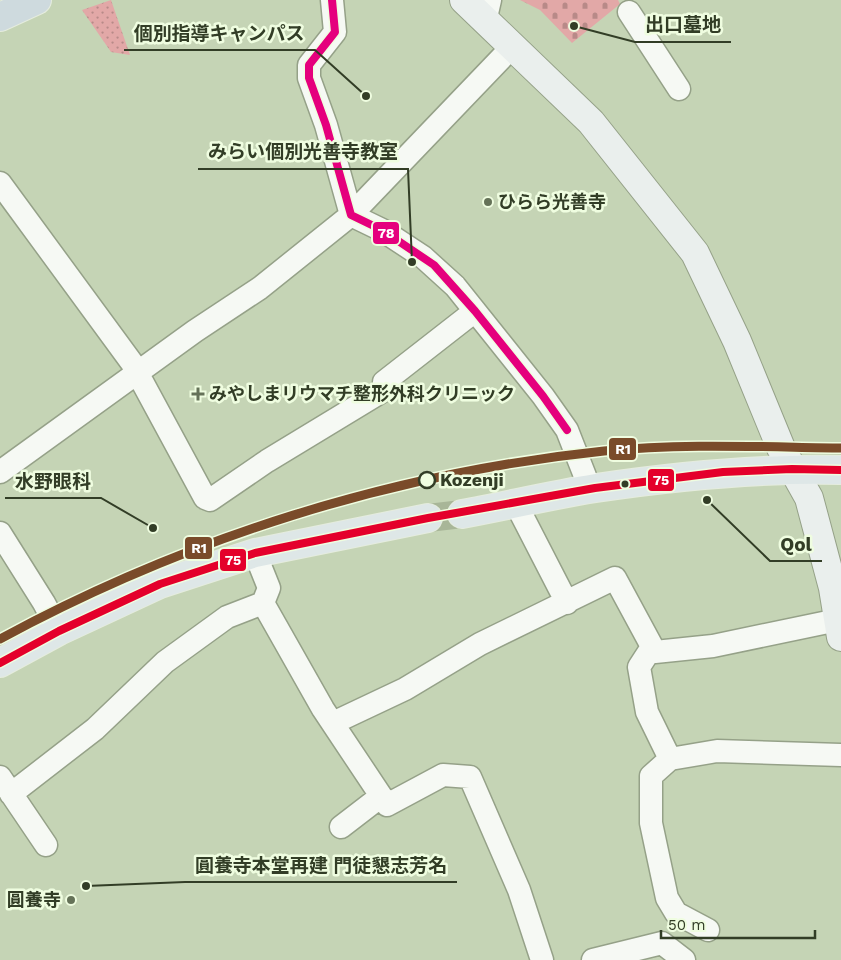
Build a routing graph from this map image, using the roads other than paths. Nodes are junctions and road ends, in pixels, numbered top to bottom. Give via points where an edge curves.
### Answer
1 (37, 0) edge
2 (332, 0) edge
3 (464, 0) edge
4 (488, 11) edge
5 (628, 12) dead end
6 (0, 17) edge
7 (512, 47) junction
8 (680, 89) dead end
9 (0, 183) edge
10 (351, 215) junction
11 (475, 310) junction
12 (137, 374) junction
13 (792, 469) junction
14 (841, 470) edge
15 (0, 472) edge
16 (586, 490) junction
17 (516, 504) junction
18 (462, 514) tunnel mouth
19 (428, 518) tunnel mouth
20 (0, 533) edge
21 (255, 553) junction
22 (567, 602) junction
23 (263, 603) junction
24 (837, 622) edge
25 (59, 631) junction
26 (652, 647) junction
27 (0, 663) edge
28 (333, 723) junction
29 (841, 754) edge
30 (670, 759) junction
31 (4, 787) edge
32 (380, 797) junction
33 (341, 827) dead end
34 (46, 845) dead end
35 (708, 930) dead end
36 (542, 960) edge
37 (593, 960) edge
38 (684, 960) edge

1 - 6 highway
2 - 10 street via 335,32 309,66 309,78
3 - 4 street
4 - 7 street
5 - 8 street
7 - 10 street
7 - 13 street via 591,122 695,253
9 - 12 street
10 - 11 street via 382,230 434,265
10 - 12 street via 260,288
11 - 12 street via 384,382 384,390 267,461 210,500 205,498
11 - 16 street via 567,430 585,476
12 - 15 street
13 - 14 main road
13 - 16 main road via 723,472
13 - 24 street via 809,498 833,588
16 - 17 main road
17 - 18 main road
17 - 22 street
19 - 21 main road
20 - 25 street
21 - 23 street via 269,588
21 - 25 main road via 160,584
22 - 26 street via 615,578
22 - 28 street via 480,644 405,689
23 - 28 street
23 - 31 street via 227,617 165,662 95,729
24 - 26 street via 684,650 655,652
25 - 27 main road
26 - 30 street via 639,667 647,712
28 - 32 street
29 - 30 street via 717,751
30 - 35 street via 651,776 651,823 667,898 676,913
31 - 34 street
32 - 33 street
32 - 36 street via 387,805 443,775 470,777 519,890
37 - 38 street via 662,943

